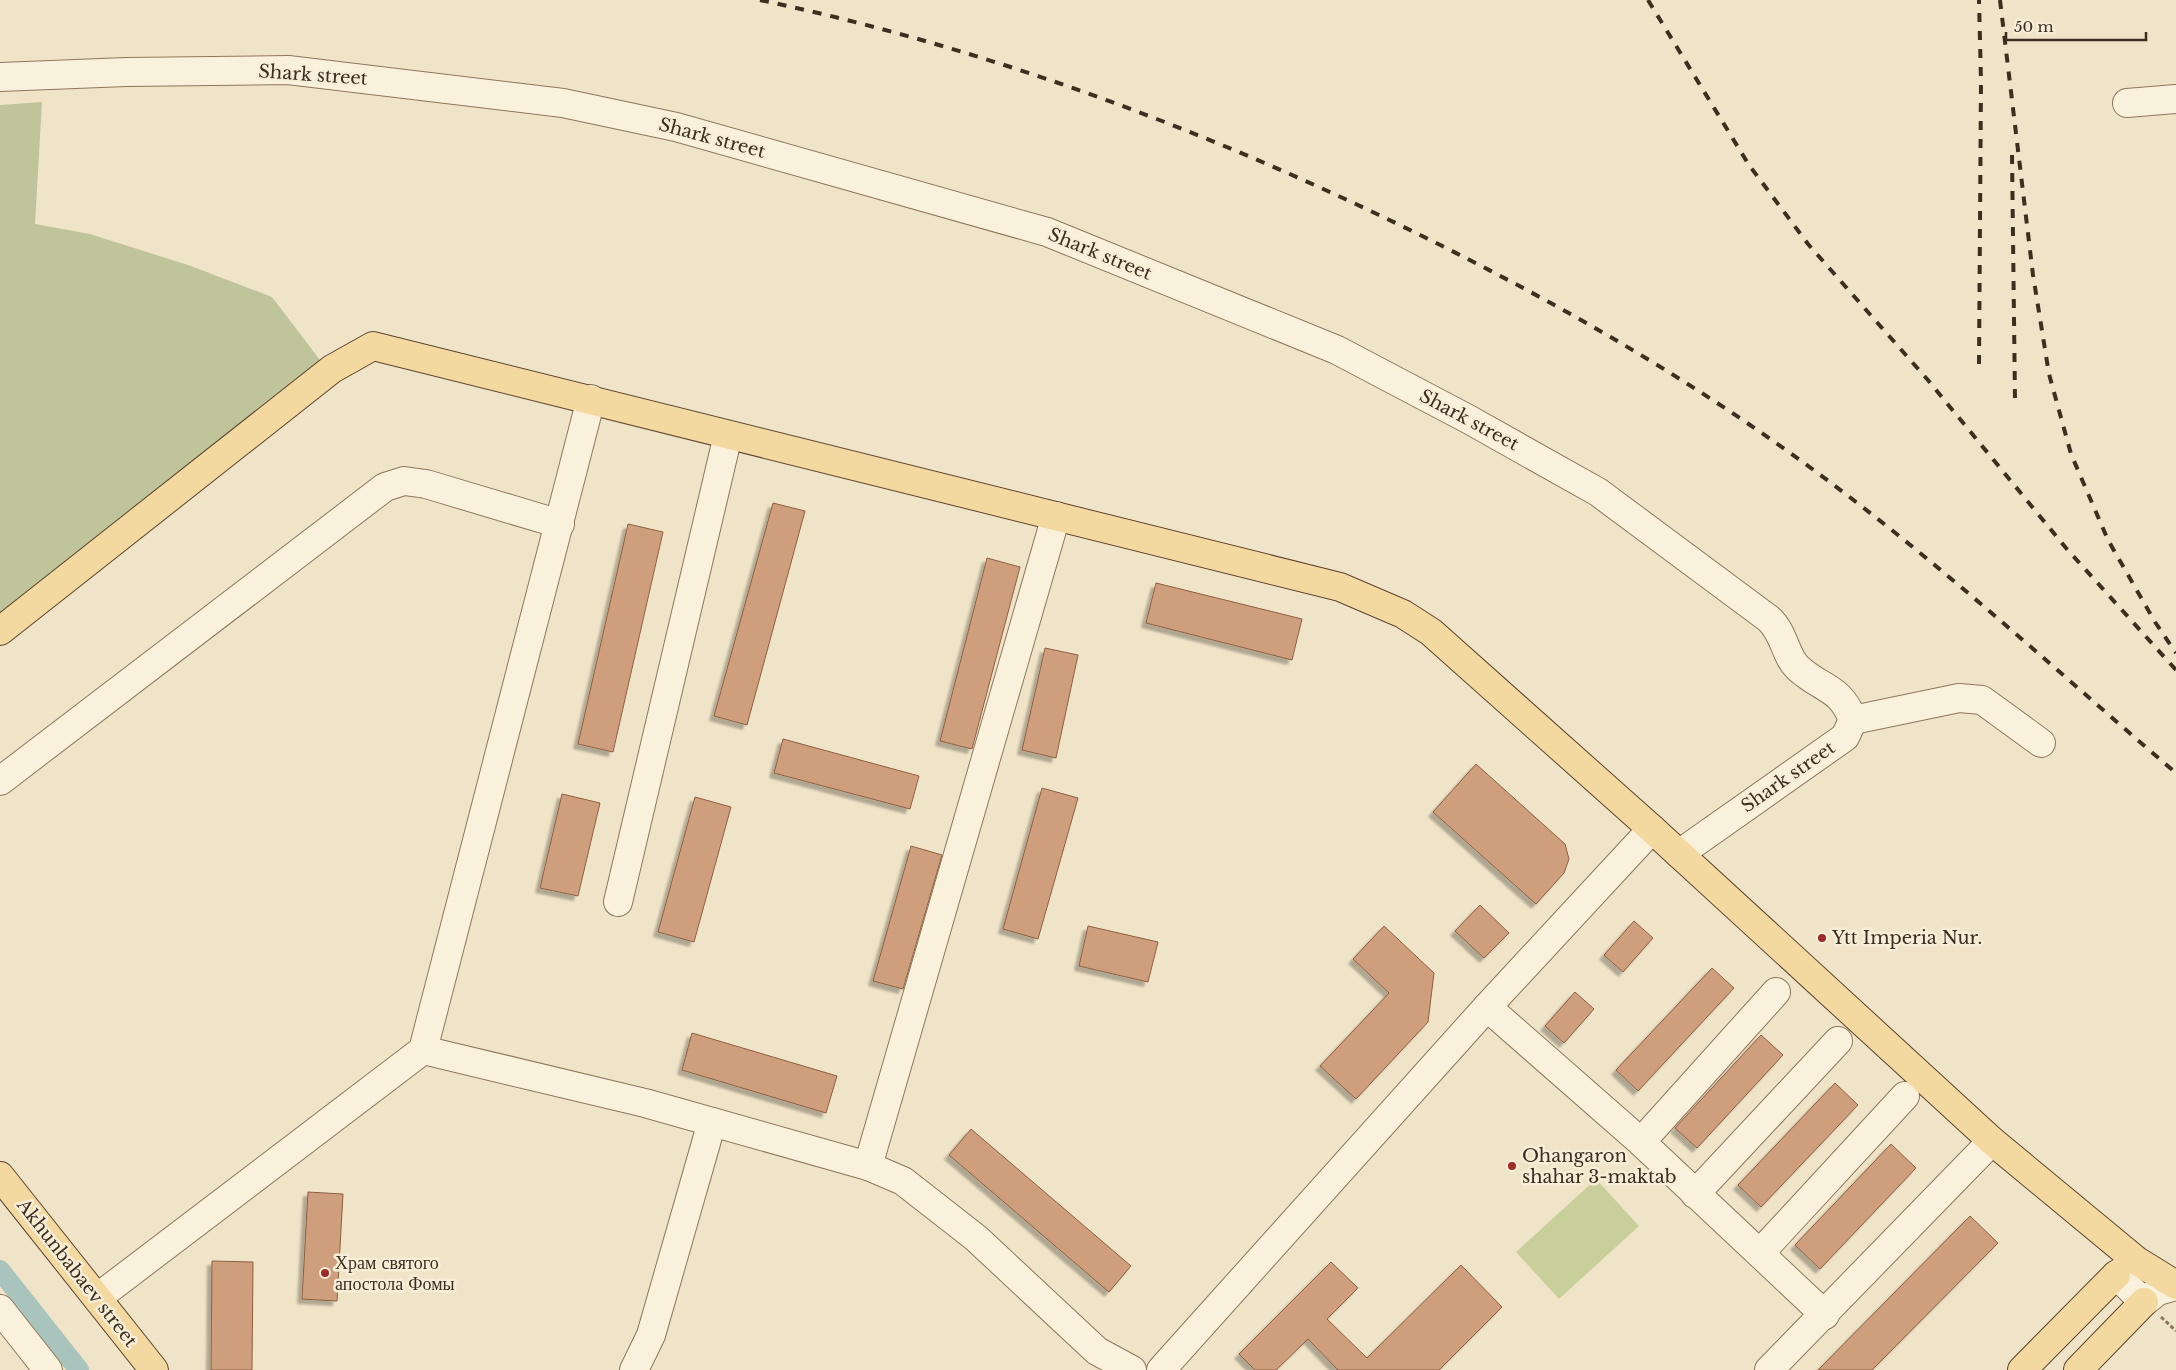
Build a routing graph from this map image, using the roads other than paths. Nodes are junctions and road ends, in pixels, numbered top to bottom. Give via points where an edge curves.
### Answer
1 (0, 77) edge
2 (2176, 99) edge
3 (2127, 103) dead end
4 (591, 399) junction
5 (728, 435) junction
6 (1056, 516) junction
7 (560, 524) junction
8 (0, 631) edge
9 (1853, 720) junction
10 (2041, 743) dead end
11 (0, 782) edge
12 (1652, 829) junction
13 (1679, 854) junction
14 (618, 902) dead end
15 (1776, 992) dead end
16 (1487, 1007) junction
17 (1838, 1041) dead end
18 (423, 1050) junction
19 (1905, 1096) dead end
20 (712, 1122) junction
21 (1992, 1141) junction
22 (1641, 1142) junction
23 (868, 1166) junction
24 (0, 1176) edge
25 (1695, 1194) junction
26 (1760, 1252) junction
27 (2126, 1268) junction
28 (2176, 1285) edge
29 (97, 1298) junction
30 (2144, 1302) junction
31 (0, 1309) edge
32 (1825, 1315) junction
33 (37, 1366) edge
34 (154, 1370) edge
35 (634, 1370) edge
36 (1132, 1370) edge
37 (1161, 1370) edge
38 (1769, 1370) edge
39 (2022, 1370) edge
40 (2078, 1370) edge

1 - 9 street, Shark street via 288,70 563,103 676,127 1046,232 1337,350 1598,492 1769,619 1782,635 1793,662 1836,693 1847,704
2 - 3 street
4 - 5 main road
4 - 7 street
4 - 8 main road via 372,346 332,370
5 - 6 main road
5 - 14 street
6 - 12 main road via 1340,587 1403,614 1430,632
6 - 23 street
7 - 11 street via 426,484 404,481 385,487
7 - 18 street
9 - 10 street via 1959,698 1982,700
9 - 13 street, Shark street via 1845,737
12 - 13 main road
12 - 16 street
13 - 21 main road
15 - 22 street
16 - 22 street
16 - 37 street
17 - 25 street
18 - 20 street
18 - 29 street
19 - 26 street
20 - 23 street
20 - 35 street via 651,1334
21 - 27 main road
21 - 32 street
22 - 25 street
23 - 36 street via 903,1181 976,1238 1097,1352
24 - 29 main road, Akhunbabaev street
25 - 26 street
26 - 32 street
27 - 28 main road
27 - 30 street
27 - 39 main road
28 - 30 street via 2158,1291
29 - 34 main road, Akhunbabaev street
30 - 40 main road
31 - 33 street
32 - 38 street

